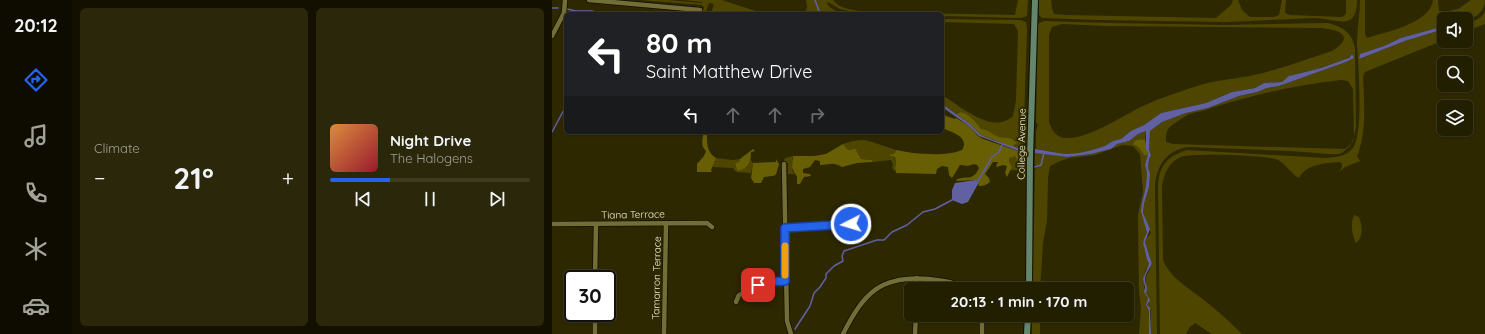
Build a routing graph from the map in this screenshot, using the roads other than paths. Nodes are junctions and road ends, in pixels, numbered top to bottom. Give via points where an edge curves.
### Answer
1 (565, 0) edge
2 (589, 0) edge
3 (1035, 0) edge
4 (698, 11) edge
5 (564, 12) edge
6 (564, 13) edge
7 (552, 36) edge
8 (784, 164) dead end
9 (666, 223) junction
10 (552, 224) edge
11 (596, 224) junction
12 (851, 224) dead end
13 (712, 227) dead end
14 (785, 228) junction
15 (595, 270) edge
16 (917, 278) junction
17 (785, 281) junction
18 (917, 282) edge
19 (951, 282) edge
20 (1029, 282) edge
21 (736, 302) dead end
22 (595, 322) edge
23 (916, 322) edge
24 (982, 322) edge
25 (1028, 322) edge
26 (595, 334) edge
27 (664, 334) edge
28 (791, 334) edge
29 (843, 334) edge
30 (915, 334) edge
31 (982, 334) edge
32 (1027, 334) edge

1 - 5 street
2 - 4 street
3 - 20 street, College Avenue via 1030,140
6 - 7 street
8 - 14 street
9 - 11 street, Tiana Terrace
9 - 13 street, Tiana Terrace via 707,223
9 - 27 street, Tamarron Terrace
10 - 11 street, Tiana Terrace
11 - 15 street
12 - 14 street
14 - 17 street
16 - 18 street
16 - 19 street
16 - 29 street via 893,281 872,292 855,311
17 - 21 street via 758,285 739,295
17 - 28 street via 787,321
22 - 26 street
23 - 30 street
24 - 31 street
25 - 32 street

